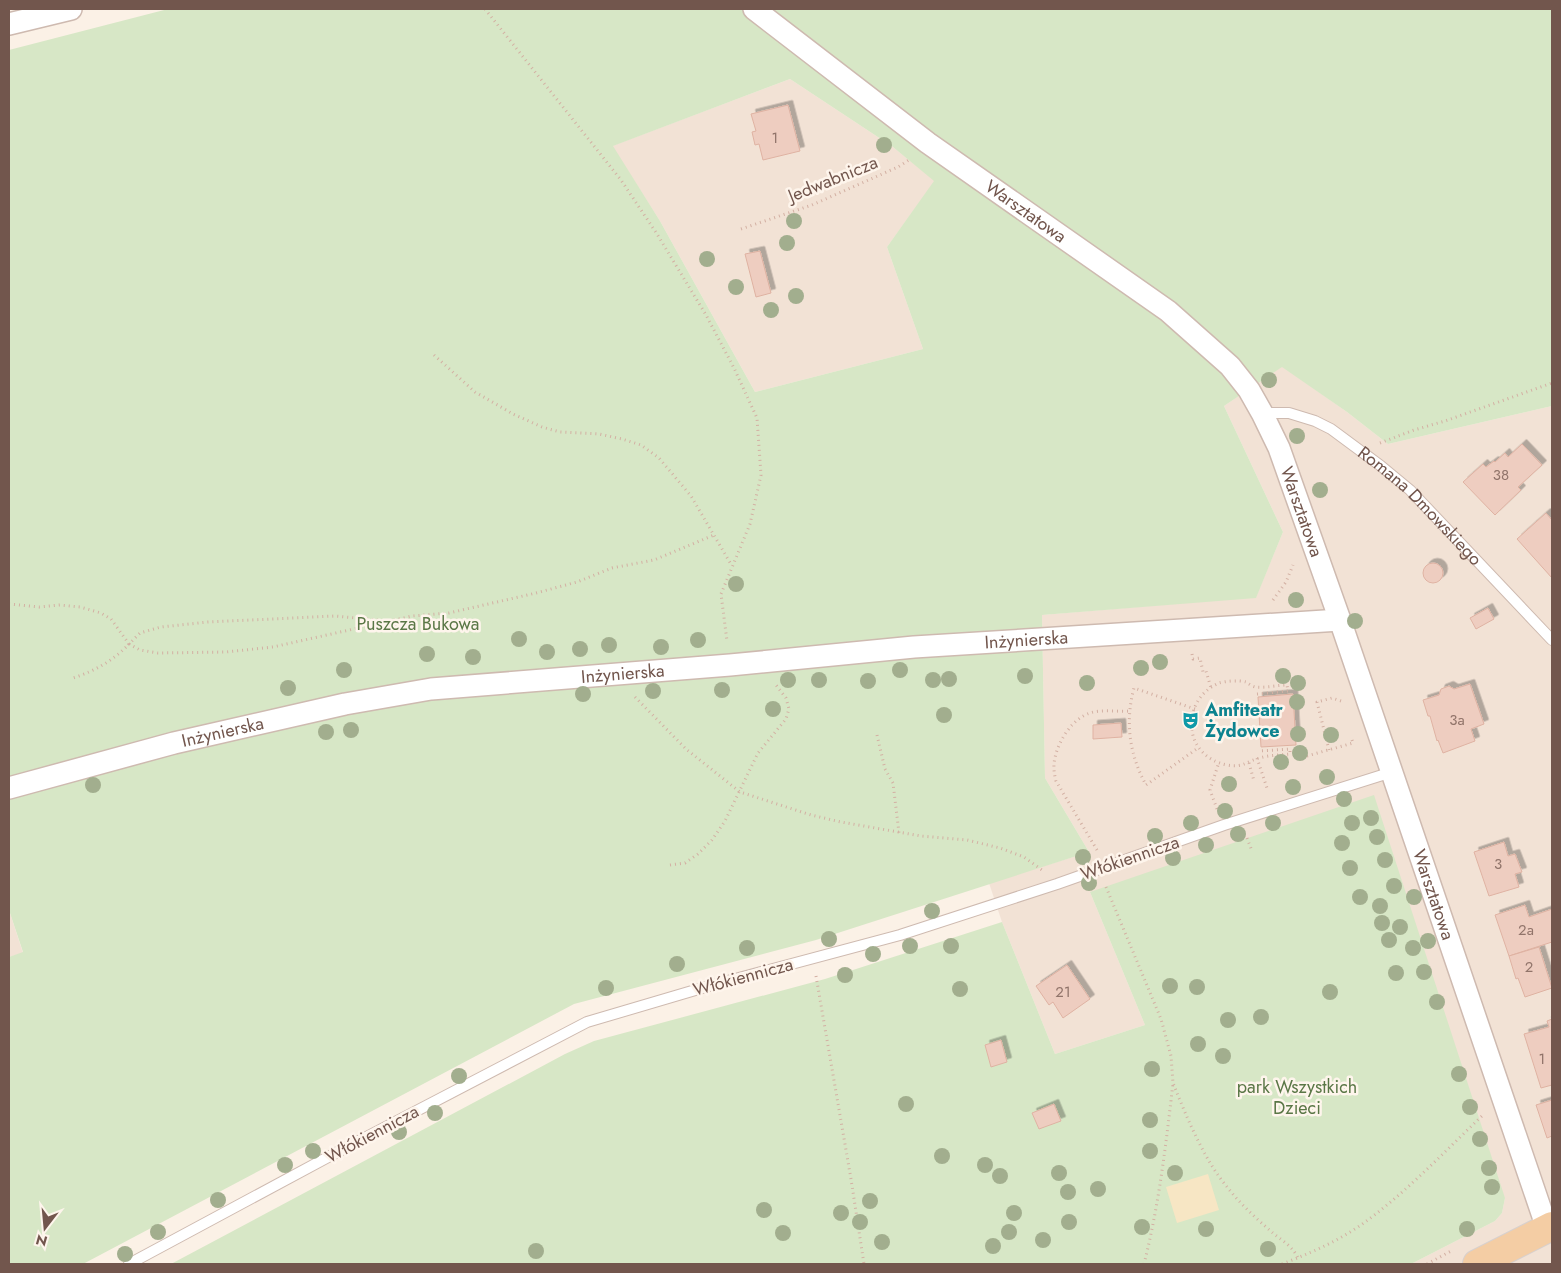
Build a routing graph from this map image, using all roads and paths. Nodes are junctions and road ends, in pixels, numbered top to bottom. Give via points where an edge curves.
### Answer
1 (71, 9) edge
2 (484, 9) edge
3 (754, 9) edge
4 (9, 24) edge
5 (928, 143) junction
6 (740, 229) dead end
7 (434, 355) dead end
8 (1552, 383) edge
9 (1262, 413) junction
10 (1361, 450) junction
11 (1304, 523) junction
12 (714, 535) junction
13 (733, 566) junction
14 (9, 604) edge
15 (1340, 620) junction
16 (388, 621) junction
17 (1247, 625) junction
18 (1552, 640) edge
19 (129, 644) junction
20 (1193, 659) dead end
21 (755, 662) junction
22 (730, 665) junction
23 (621, 673) junction
24 (73, 678) dead end
25 (1211, 688) junction
26 (1257, 694) dead end
27 (1343, 702) dead end
28 (1195, 709) junction
29 (1129, 712) junction
30 (877, 735) dead end
31 (1351, 735) dead end
32 (1198, 748) junction
33 (1329, 750) junction
34 (1260, 751) dead end
35 (1307, 756) dead end
36 (1257, 758) junction
37 (1219, 762) junction
38 (1249, 763) junction
39 (1392, 772) junction
40 (1254, 781) dead end
41 (9, 788) edge
42 (740, 792) junction
43 (1274, 809) junction
44 (1224, 825) junction
45 (899, 832) junction
46 (1248, 840) dead end
47 (1252, 851) dead end
48 (670, 865) dead end
49 (1102, 868) junction
50 (1057, 884) junction
51 (1105, 885) dead end
52 (812, 959) junction
53 (1173, 1083) junction
54 (1488, 1122) dead end
55 (1550, 1227) edge
56 (1298, 1258) junction
57 (129, 1264) edge
58 (864, 1264) edge
59 (1144, 1264) edge
60 (1282, 1264) edge
61 (1477, 1264) edge

1 - 4 street
2 - 13 path via 621,180 706,315 757,418 761,475 750,524
3 - 5 street, Warsztatowa
5 - 6 path, Jedwabnicza via 898,167 812,205
5 - 9 street, Warsztatowa via 1168,311 1230,366
7 - 12 path via 475,392 542,427 560,432 599,434 641,445 659,458 691,496
8 - 10 path
9 - 10 lane, Romana Dmowskiego via 1289,413 1315,421
9 - 11 street, Warsztatowa via 1279,448
10 - 18 lane, Romana Dmowskiego via 1410,490
11 - 15 street, Warsztatowa
11 - 17 path via 1286,582 1268,607
12 - 13 path
12 - 16 path via 654,560 612,568 536,593 449,613
13 - 22 path via 721,594
14 - 19 path via 39,608 60,605 101,613 111,619
15 - 17 street, Inżynierska
15 - 39 street, Warsztatowa
16 - 19 path via 273,647 226,652 158,654
16 - 19 path via 335,616 208,622 161,627 140,633
17 - 21 street, Inżynierska via 924,646
19 - 24 path via 119,655 98,668
20 - 25 path via 1200,658
21 - 22 street, Inżynierska
21 - 42 path via 781,690 789,709 783,724 758,753
22 - 23 street, Inżynierska
23 - 41 street, Inżynierska via 431,689 345,704 174,742
23 - 42 path via 624,686 686,749
25 - 26 path via 1220,683 1238,681 1256,687 1287,685 1288,693
25 - 28 path via 1201,696
27 - 33 path via 1332,698 1317,702 1325,734 1333,732 1335,740 1327,742
28 - 29 path via 1134,688
28 - 32 path via 1191,726
29 - 32 path via 1132,748 1138,771 1146,785
29 - 49 path via 1084,715 1059,744 1055,758 1056,781 1101,857
30 - 45 path via 884,769 893,783
31 - 33 path via 1353,743
32 - 37 path
33 - 35 path
34 - 36 path via 1290,747 1290,754
36 - 38 path
36 - 43 path
37 - 38 path via 1236,766
37 - 44 path via 1210,790
38 - 40 path
39 - 43 lane, Włókiennicza
39 - 55 street, Warsztatowa
42 - 45 path via 841,822
42 - 48 path via 712,840 685,863
43 - 44 lane, Włókiennicza
44 - 49 lane, Włókiennicza
45 - 50 path via 967,840 1000,848 1024,857
46 - 47 path
49 - 50 lane, Włókiennicza
50 - 52 lane, Włókiennicza via 900,935
51 - 53 path via 1162,1019 1172,1056
52 - 57 lane, Włókiennicza via 587,1022
52 - 58 path
53 - 56 path via 1186,1117 1228,1189 1291,1247
53 - 59 path via 1165,1154
54 - 56 path via 1485,1113 1420,1176 1365,1222
55 - 61 main road
56 - 60 path

